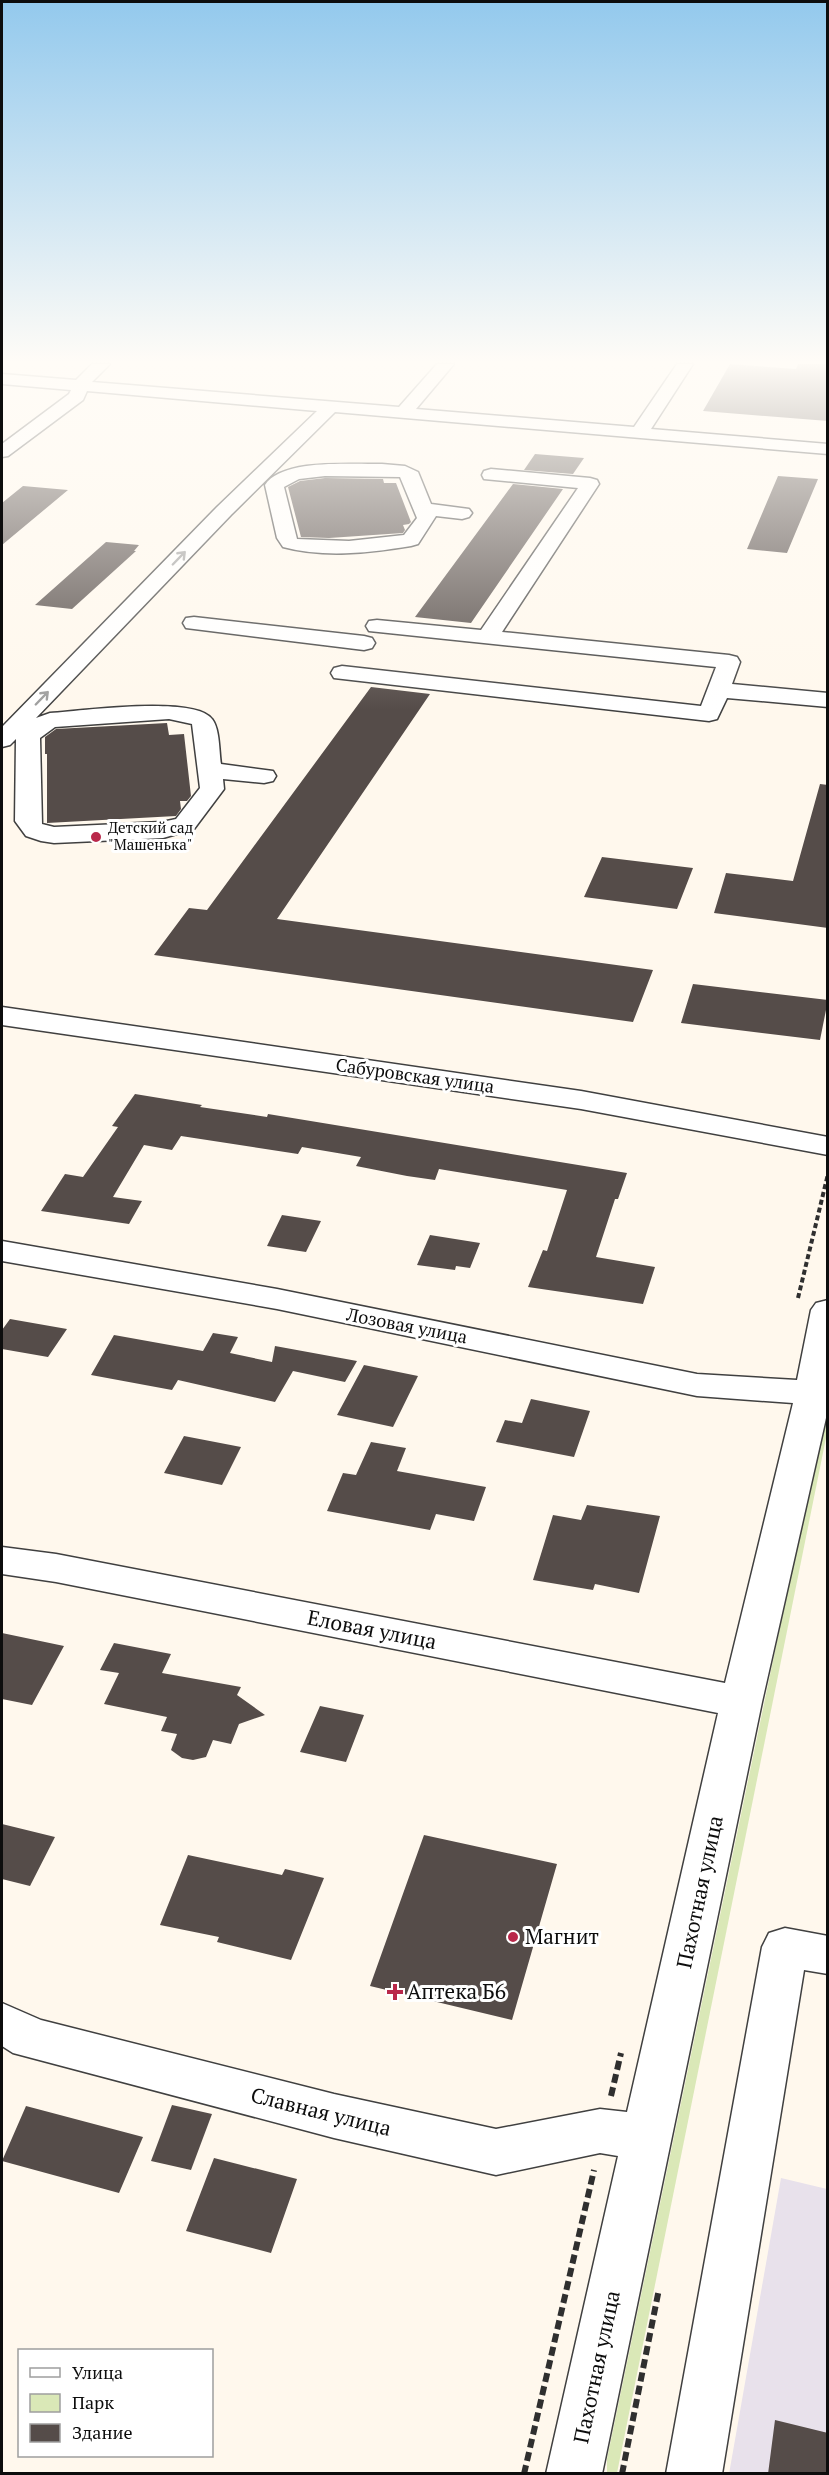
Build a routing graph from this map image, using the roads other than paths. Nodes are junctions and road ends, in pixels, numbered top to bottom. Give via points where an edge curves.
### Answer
1 (257, 480) edge
2 (280, 480) edge
3 (412, 480) edge
4 (540, 480) edge
5 (423, 509) junction
6 (224, 512) junction
7 (462, 513) dead end
8 (282, 518) junction
9 (194, 623) dead end
10 (487, 638) junction
11 (342, 673) dead end
12 (719, 690) junction
13 (828, 700) edge
14 (2, 740) edge
15 (209, 770) junction
16 (264, 776) dead end
17 (2, 786) edge
18 (28, 789) junction
19 (2, 1016) edge
20 (828, 1146) edge
21 (2, 1251) edge
22 (828, 1310) edge
23 (813, 1393) junction
24 (2, 1560) edge
25 (741, 1702) junction
26 (828, 1955) edge
27 (2, 2023) edge
28 (647, 2137) junction
29 (574, 2474) edge
30 (694, 2474) edge

1 - 6 street
2 - 8 street via 274,486
3 - 5 street
4 - 10 street via 590,484
5 - 7 street
5 - 8 street via 427,518 411,540 394,543 297,546 287,538
6 - 8 street
14 -> 6 street
9 - 10 street
10 - 12 street via 729,662
11 - 12 street via 709,714
12 - 13 street
15 - 16 street
15 - 18 street via 212,789 185,824 163,830 38,834 28,821
15 - 18 street via 203,722 196,716 169,712 69,717 50,720 28,737
17 - 18 street
19 - 20 street, Сабуровская улица via 581,1100
21 - 23 street, Лозовая улица via 277,1299 697,1385
22 - 23 street, Пахотная улица
23 - 25 street, Пахотная улица
24 - 25 street, Еловая улица
25 - 28 street, Пахотная улица
26 - 30 street via 784,1947
27 - 28 street, Славная улица via 30,2038 334,2116 496,2152 600,2131
28 - 29 street, Пахотная улица

